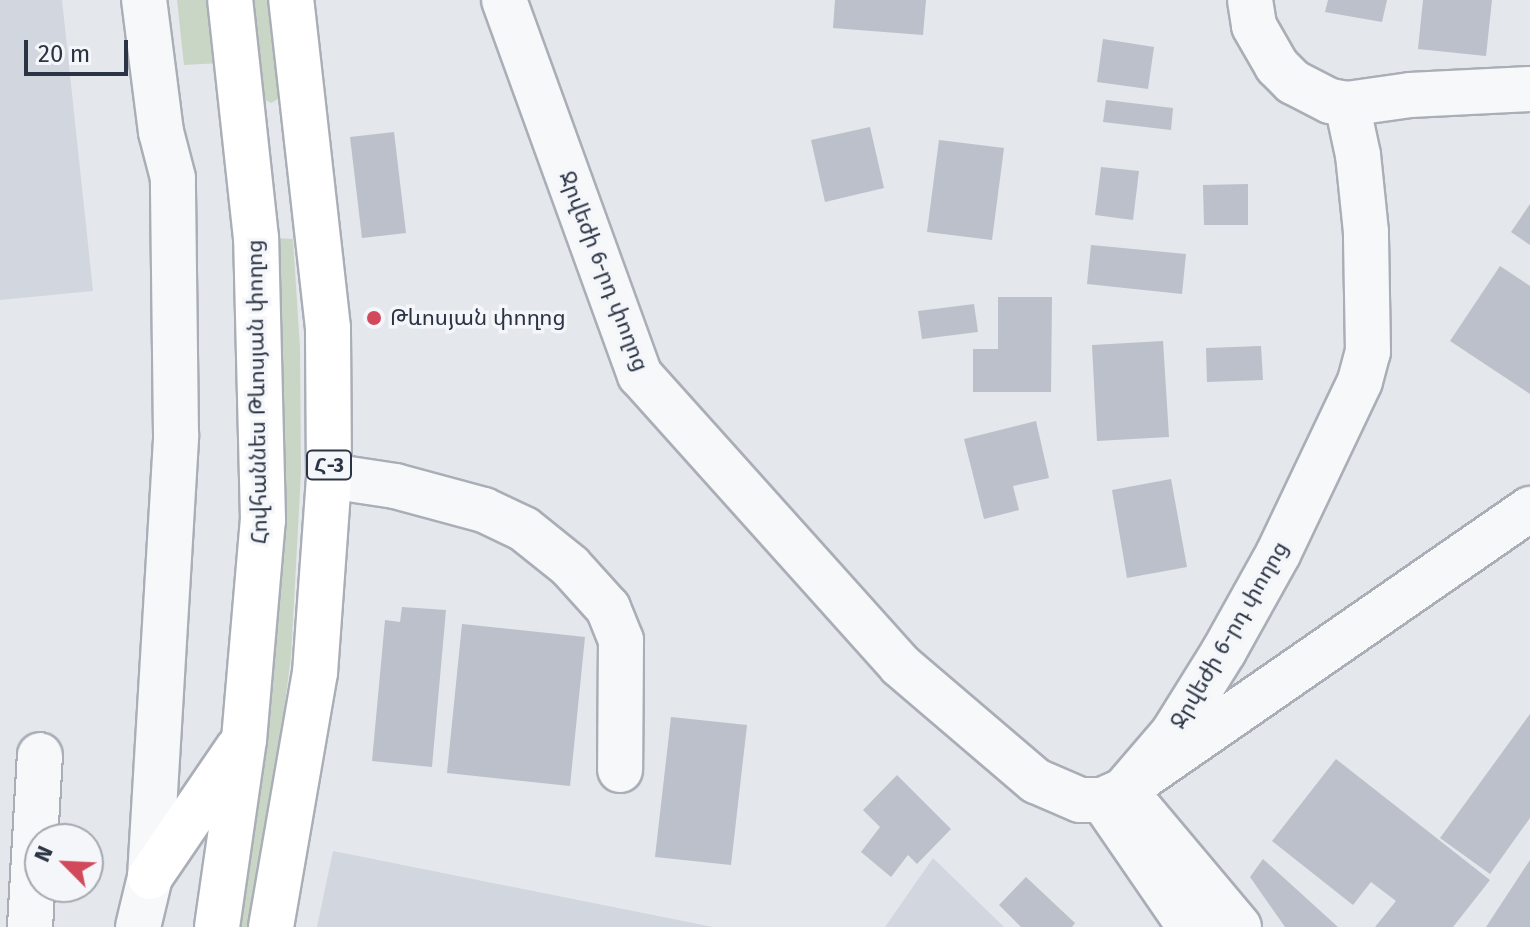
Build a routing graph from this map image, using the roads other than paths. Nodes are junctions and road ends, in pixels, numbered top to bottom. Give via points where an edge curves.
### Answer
1 (144, 0) edge
2 (230, 0) edge
3 (291, 0) edge
4 (1250, 0) edge
5 (512, 2) edge
6 (1530, 89) edge
7 (301, 91) junction
8 (243, 99) junction
9 (1347, 104) junction
10 (316, 230) junction
11 (256, 238) junction
12 (329, 476) junction
13 (1530, 509) edge
14 (244, 740) junction
15 (40, 755) dead end
16 (620, 770) dead end
17 (1113, 795) junction
18 (150, 877) junction
19 (30, 927) edge
20 (138, 927) edge
21 (217, 927) edge
22 (271, 927) edge
23 (1190, 927) edge
24 (1239, 927) edge

1 - 18 street via 161,132 173,178 176,435
2 - 8 main road, Հովհաննես Թևոսյան փողոց
3 - 7 main road, Հ-3
4 - 9 street via 1254,26 1277,66 1314,95
5 - 17 street, Ջրվեժի 6-րդ փողոց via 640,375 900,665 1036,781 1080,800
6 - 9 street
7 - 8 main road via 281,115 263,116
7 - 10 main road, Հ-3
8 - 11 main road, Հովհաննես Թևոսյան փողոց
9 - 17 street, Ջրվեժի 6-րդ փողոց via 1366,232 1368,352 1360,381 1284,541 1224,651 1173,733
10 - 11 main road via 291,203 271,205
10 - 12 main road, Հ-3 via 328,328
11 - 14 main road, Հովհաննես Թևոսյան փողոց via 263,520
12 - 16 street via 395,486 484,510 524,529 570,566 608,608 621,640
12 - 22 main road, Հ-3 via 315,673
13 - 17 street
14 - 18 main road
14 - 21 main road, Հովհաննես Թևոսյան փողոց
15 - 19 street
17 - 23 street
17 - 24 street
18 - 20 street

